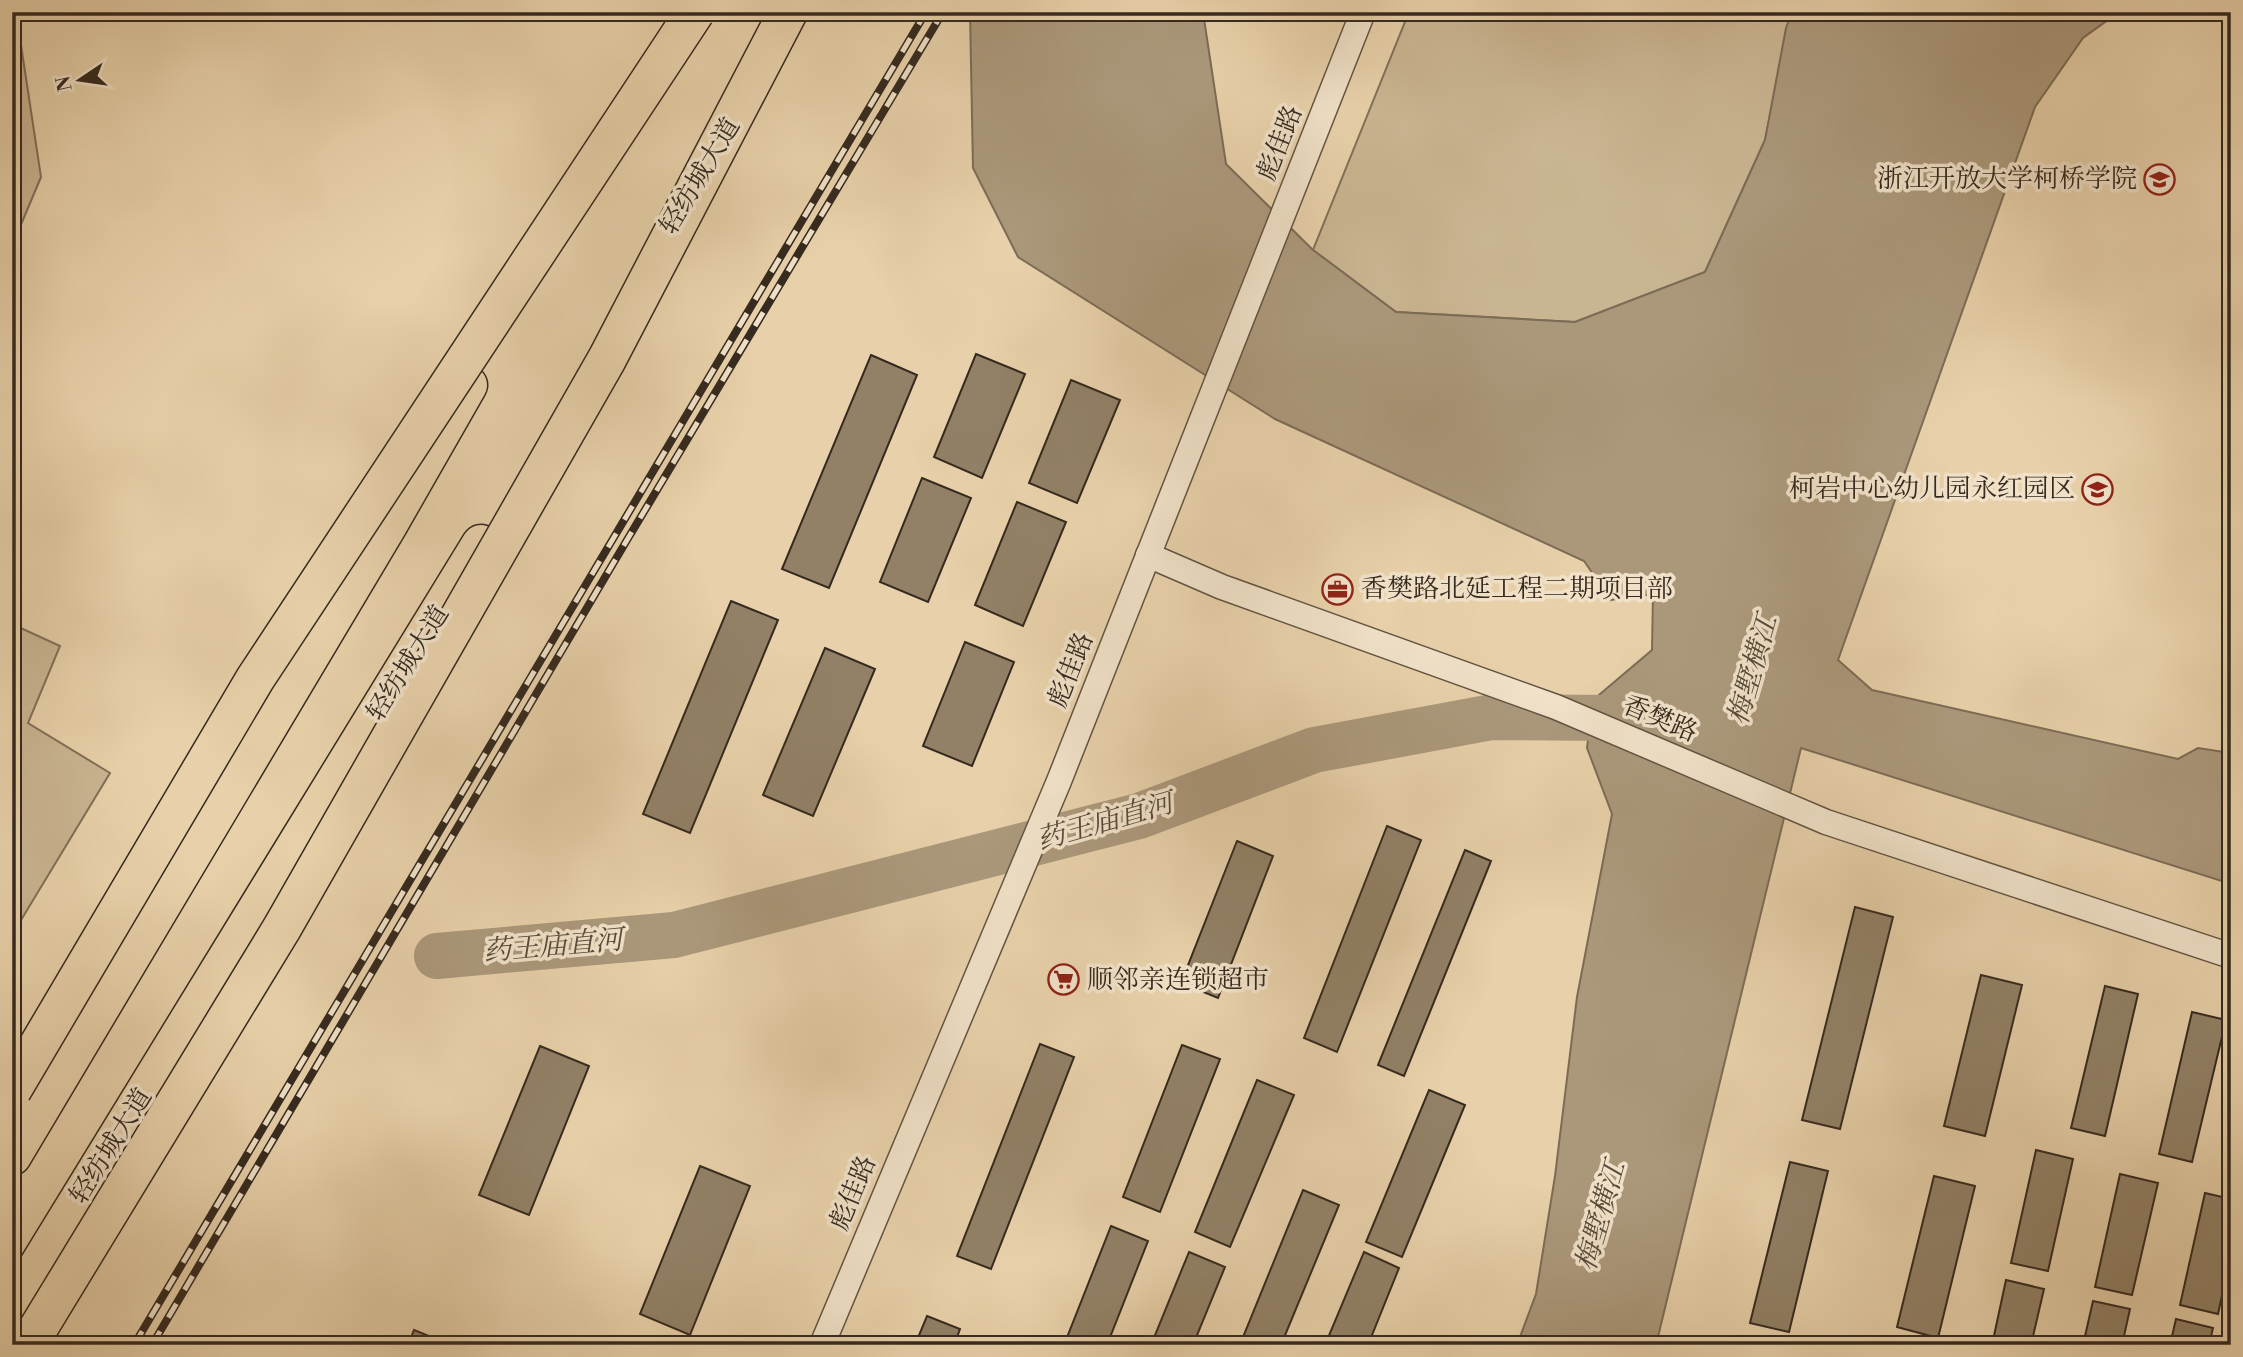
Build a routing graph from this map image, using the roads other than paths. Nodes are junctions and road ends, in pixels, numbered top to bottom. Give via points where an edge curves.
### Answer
1 (680, 12) edge
2 (695, 12) edge
3 (788, 12) edge
4 (798, 12) edge
5 (1363, 12) edge
6 (1148, 555) junction
7 (2231, 956) edge
8 (12, 1090) edge
9 (12, 1156) edge
10 (12, 1309) edge
11 (28, 1345) edge
12 (822, 1345) edge

1 - 9 main road via 388,525
2 - 8 main road, bridge via 255,679
3 - 11 main road, bridge via 607,359 282,928
4 - 10 main road, 轻纺城大道 via 466,568
5 - 6 street, 彪佳路
6 - 7 street, 香樊路 via 1223,587 1556,707 1826,822
6 - 12 street, 彪佳路 via 1046,813

